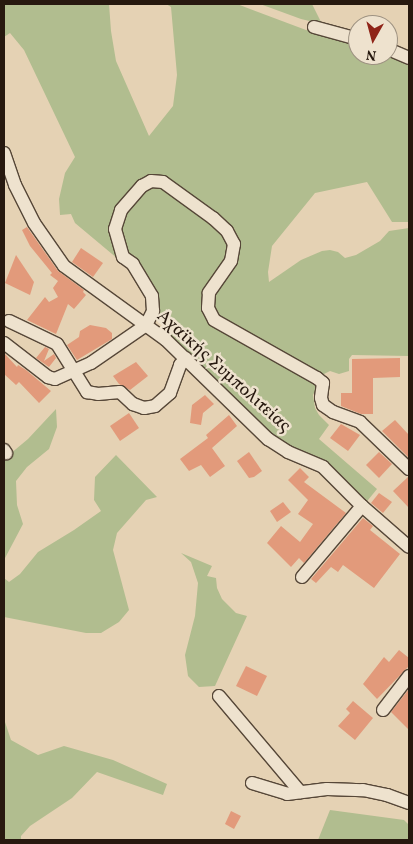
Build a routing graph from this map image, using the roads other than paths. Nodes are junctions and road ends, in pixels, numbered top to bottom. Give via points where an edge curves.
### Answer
1 (314, 27) dead end
2 (348, 36) edge
3 (4, 153) edge
4 (9, 320) dead end
5 (146, 325) junction
6 (4, 344) edge
7 (186, 358) junction
8 (73, 372) junction
9 (408, 466) edge
10 (362, 506) junction
11 (409, 548) edge
12 (302, 577) dead end
13 (408, 679) edge
14 (219, 696) dead end
15 (383, 710) dead end
16 (252, 783) dead end
17 (300, 792) junction
18 (409, 803) edge

1 - 2 street
3 - 5 street, Αχαϊκής Συμπολιτείας via 28,211 60,261 73,274
4 - 8 street via 57,344
5 - 7 street, Αχαϊκής Συμπολιτείας
5 - 8 street
5 - 9 street via 153,311 152,296 133,264 123,256 115,229 118,216 130,199 142,186 157,180 213,218 227,231 234,244 231,261 209,293 208,308 214,320 321,380 323,405 360,422
6 - 8 street via 52,379
7 - 8 street via 180,365 170,393 150,408 137,406 120,392 87,392
7 - 10 street, Αχαϊκής Συμπολιτείας via 268,439 288,452 323,467
10 - 11 street, Αχαϊκής Συμπολιτείας
10 - 12 street
13 - 15 street
14 - 17 street
16 - 17 street via 281,792
17 - 18 street via 349,789 387,795

